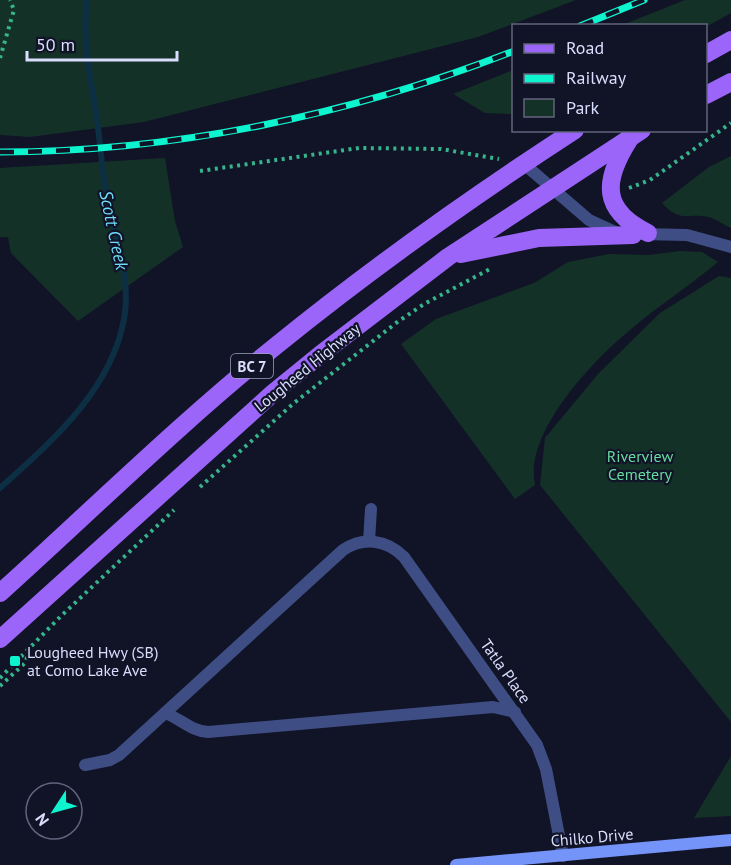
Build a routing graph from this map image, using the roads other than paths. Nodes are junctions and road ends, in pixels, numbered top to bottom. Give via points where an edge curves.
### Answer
1 (731, 40) edge
2 (707, 53) edge
3 (731, 82) edge
4 (707, 94) edge
5 (572, 132) edge
6 (636, 134) edge
7 (524, 164) junction
8 (552, 188) junction
9 (640, 234) junction
10 (731, 247) edge
11 (448, 257) junction
12 (372, 508) dead end
13 (369, 541) junction
14 (0, 593) edge
15 (0, 639) edge
16 (515, 712) junction
17 (165, 713) junction
18 (85, 765) dead end
19 (731, 840) edge
20 (563, 856) junction
21 (456, 865) edge

1 - 2 main road
3 - 4 main road
5 - 7 main road, BC 7
6 - 8 main road, Lougheed Highway / BC 7
6 - 9 main road via 613,168 611,178 613,200 623,219
7 - 8 street
7 - 14 main road, BC 7 via 413,240 276,346
8 - 9 street via 596,225 620,234
8 - 11 main road, Lougheed Highway / BC 7
9 - 10 street via 700,237
9 - 11 main road via 539,238
11 - 15 main road, Lougheed Highway / BC 7 via 273,393
12 - 13 street
13 - 16 street, Tatla Place via 394,548 404,557
13 - 17 street via 343,550
16 - 17 street via 493,707 208,732 191,729
16 - 20 street, Tatla Place via 542,756
17 - 18 street via 116,757
19 - 20 street, Chilko Drive
20 - 21 street, Chilko Drive

